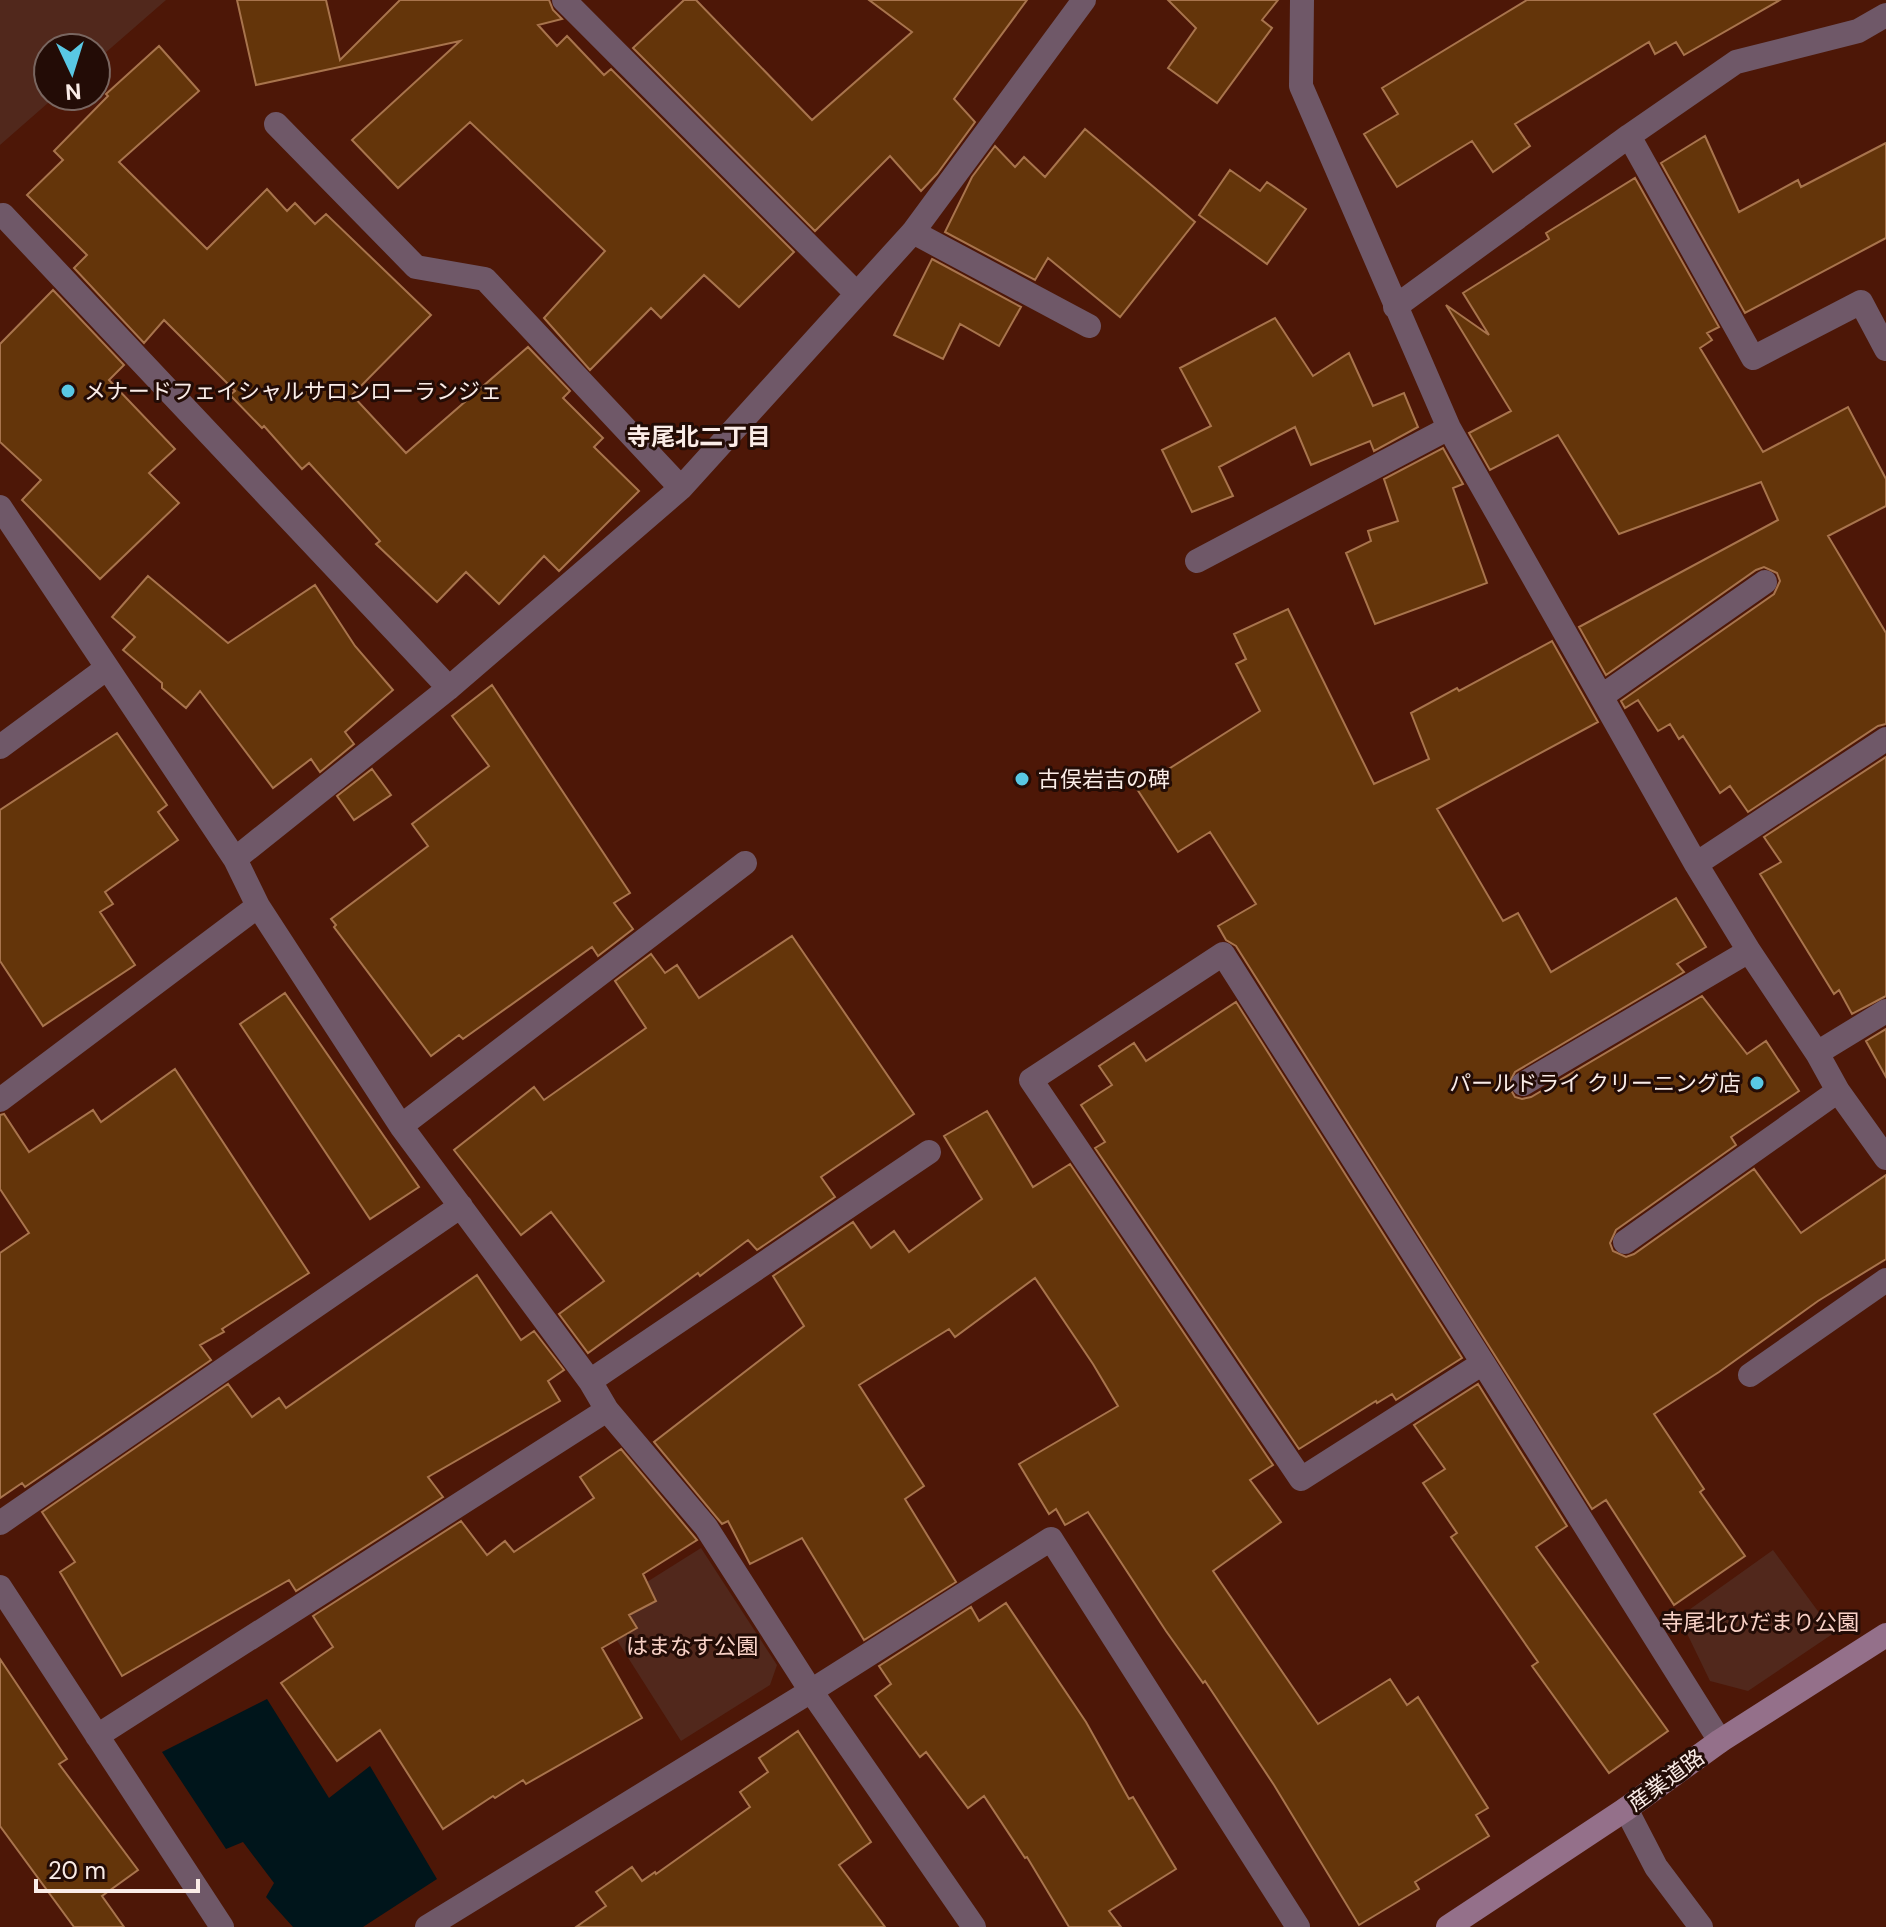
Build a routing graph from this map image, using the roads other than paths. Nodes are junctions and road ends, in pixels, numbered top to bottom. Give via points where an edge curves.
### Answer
1 (564, 0) edge
2 (1084, 0) edge
3 (1302, 0) edge
4 (1886, 15) edge
5 (276, 124) dead end
6 (1629, 136) junction
7 (3, 215) dead end
8 (913, 232) junction
9 (856, 293) junction
10 (1395, 307) junction
11 (1089, 326) dead end
12 (1886, 349) edge
13 (1449, 428) junction
14 (681, 488) junction
15 (0, 507) edge
16 (1197, 561) dead end
17 (1765, 582) dead end
18 (107, 668) junction
19 (449, 688) junction
20 (1602, 696) junction
21 (1886, 739) edge
22 (0, 747) edge
23 (235, 859) junction
24 (745, 863) dead end
25 (1696, 864) junction
26 (258, 906) junction
27 (1749, 951) junction
28 (1886, 1011) edge
29 (1817, 1053) junction
30 (1523, 1084) dead end
31 (1838, 1091) junction
32 (0, 1100) edge
33 (401, 1126) junction
34 (929, 1152) dead end
35 (1886, 1158) edge
36 (461, 1206) junction
37 (1625, 1242) dead end
38 (1886, 1280) edge
39 (1483, 1363) junction
40 (1750, 1375) dead end
41 (590, 1381) junction
42 (607, 1410) junction
43 (0, 1523) edge
44 (0, 1587) edge
45 (1886, 1635) edge
46 (811, 1691) junction
47 (97, 1736) junction
48 (1720, 1741) junction
49 (1626, 1809) junction
50 (222, 1927) edge
51 (427, 1927) edge
52 (974, 1927) edge
53 (1298, 1927) edge
54 (1448, 1927) edge
55 (1701, 1927) edge

1 - 9 street
2 - 8 street
3 - 10 street via 1301,86
4 - 6 street via 1858,31 1736,62
5 - 14 street via 416,267 485,279
6 - 10 street
6 - 12 street via 1753,358 1861,302
7 - 19 street
8 - 9 street
8 - 11 street
9 - 14 street
10 - 13 street
13 - 16 street
13 - 20 street
14 - 19 street
15 - 18 street
17 - 20 street
18 - 22 street
18 - 23 street
19 - 23 street
20 - 25 street
21 - 25 street
23 - 26 street
24 - 33 street
25 - 27 street
26 - 32 street
26 - 33 street
27 - 29 street
27 - 30 street
28 - 29 street
29 - 31 street
31 - 35 street
31 - 37 street
33 - 36 street
34 - 41 street
36 - 41 street
36 - 43 street
38 - 40 street
39 - 39 street via 1223,954 1031,1080 1301,1479
39 - 48 street
41 - 42 street
42 - 46 street via 706,1527
42 - 47 street
44 - 47 street
45 - 48 street, 産業道路
46 - 51 street
46 - 52 street
46 - 53 street via 1051,1539
47 - 50 street
48 - 49 street, 産業道路
49 - 54 street, 産業道路
49 - 55 street via 1656,1867

